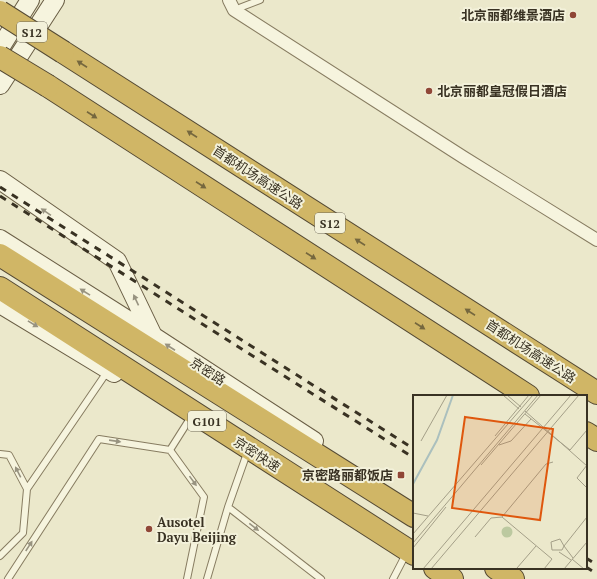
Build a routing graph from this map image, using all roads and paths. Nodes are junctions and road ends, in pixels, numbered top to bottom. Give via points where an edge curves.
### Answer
1 (30, 0) edge
2 (55, 0) edge
3 (260, 0) edge
4 (231, 5) edge
5 (0, 12) edge
6 (0, 48) edge
7 (0, 57) edge
8 (0, 85) edge
9 (0, 180) edge
10 (0, 239) edge
11 (597, 240) edge
12 (0, 254) edge
13 (0, 288) edge
14 (0, 304) edge
15 (153, 336) junction
16 (109, 370) junction
17 (597, 393) edge
18 (526, 395) edge
19 (189, 420) junction
20 (587, 434) edge
21 (597, 440) edge
22 (170, 450) junction
23 (0, 454) edge
24 (246, 456) junction
25 (26, 489) junction
26 (413, 505) edge
27 (228, 507) junction
28 (413, 515) edge
29 (0, 556) edge
30 (411, 556) edge
31 (430, 569) edge
32 (437, 569) edge
33 (498, 569) edge
34 (511, 569) edge
35 (8, 579) edge
36 (186, 579) edge
37 (207, 579) edge
38 (321, 579) edge
39 (393, 579) edge
40 (445, 579) edge
41 (452, 579) edge
42 (513, 579) edge
43 (526, 579) edge

1 - 6 main road
2 - 8 main road
3 - 4 lane
4 - 11 street via 463,157
17 -> 5 highway, 首都机场高速公路 / S12, bridge
7 -> 18 highway, bridge
15 -> 9 main road via 117,261
15 -> 10 main road, 京密路
12 - 28 highway, G101
13 - 30 highway, 京密快速 / G101
14 -> 16 main road, G101
26 -> 15 main road, 京密路
16 - 19 main road, G101
16 - 25 lane
19 - 22 lane
19 - 24 main road, G101
20 - 21 highway
35 -> 22 lane via 99,439
22 -> 36 lane via 204,497
25 -> 23 lane via 9,455
24 - 27 lane
24 - 30 main road, G101
25 - 29 lane via 22,533
27 - 37 lane
27 -> 38 lane
30 - 39 lane
31 - 40 main road
32 - 41 highway
33 - 42 highway
34 - 43 main road

